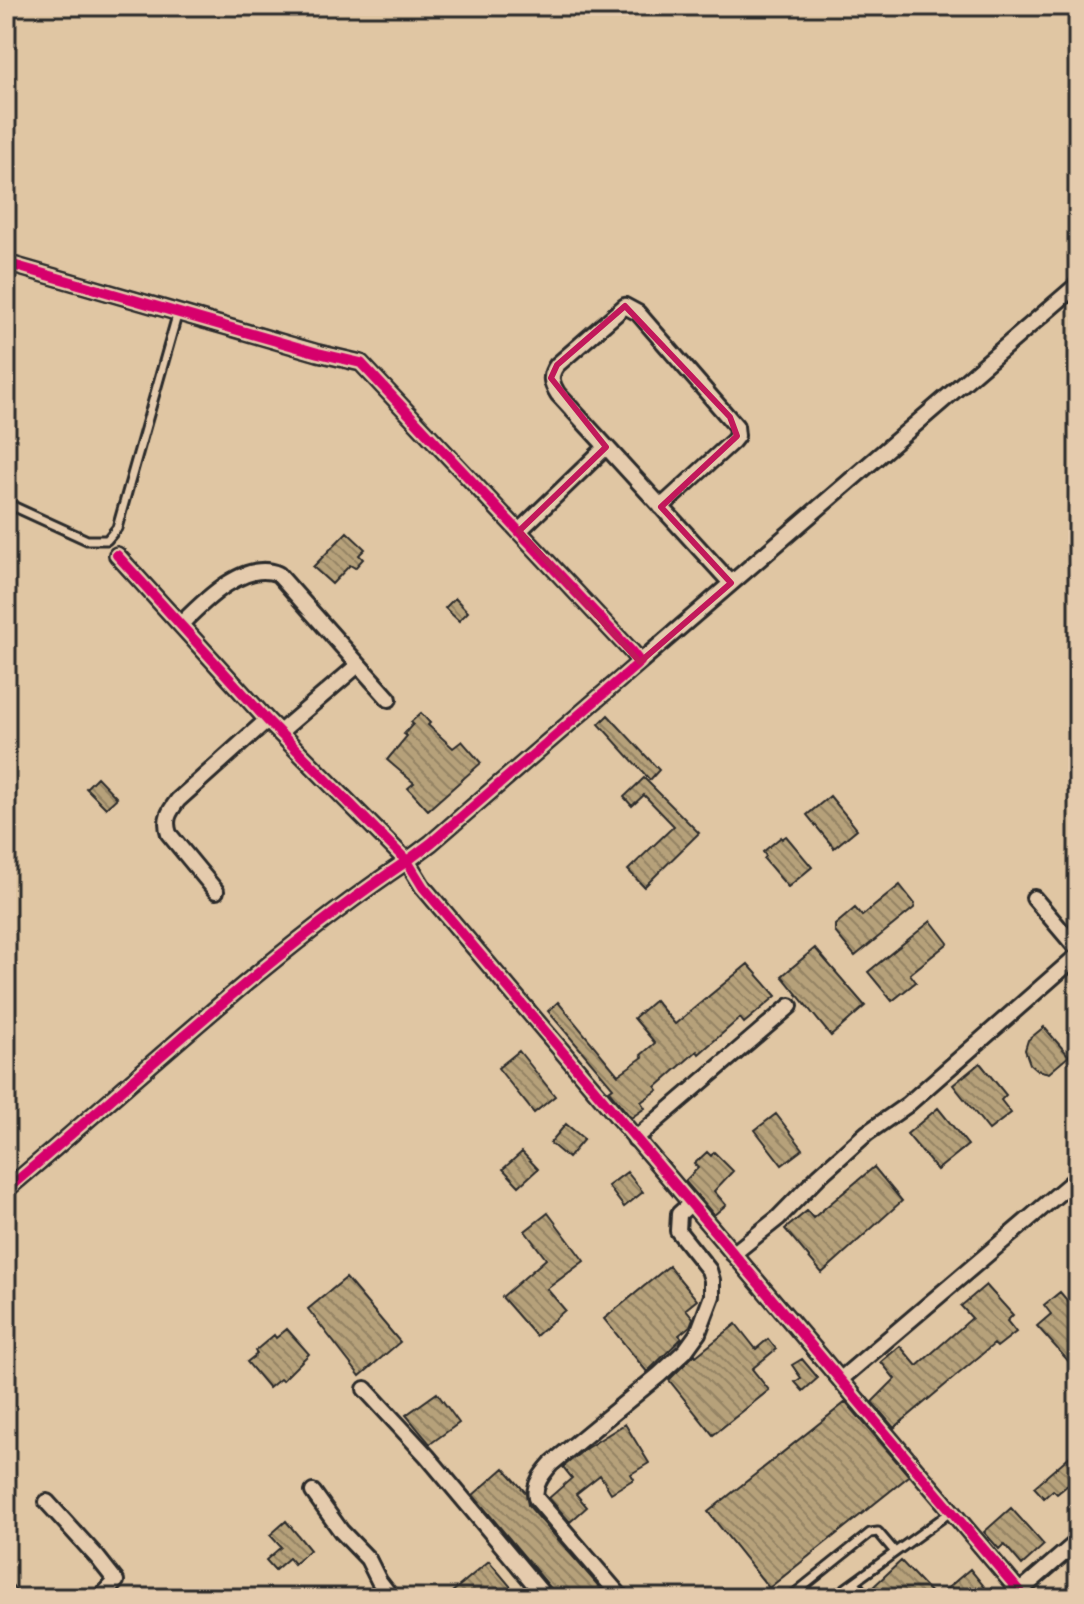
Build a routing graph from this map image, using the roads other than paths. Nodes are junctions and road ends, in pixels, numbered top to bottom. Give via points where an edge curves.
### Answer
1 (6, 263) edge
2 (1078, 284) edge
3 (178, 312) junction
4 (606, 447) junction
5 (6, 503) edge
6 (661, 507) junction
7 (519, 531) junction
8 (117, 555) dead end
9 (731, 583) junction
10 (181, 624) junction
11 (640, 662) junction
12 (358, 665) junction
13 (389, 699) dead end
14 (267, 720) junction
15 (280, 732) junction
16 (407, 861) junction
17 (216, 891) dead end
18 (1034, 898) dead end
19 (1078, 952) edge
20 (790, 1006) dead end
21 (635, 1139) junction
22 (1078, 1177) edge
23 (6, 1190) edge
24 (690, 1204) junction
25 (733, 1254) junction
26 (841, 1379) junction
27 (365, 1389) dead end
28 (313, 1492) dead end
29 (47, 1502) dead end
30 (952, 1511) junction
31 (1078, 1541) edge
32 (895, 1552) junction
33 (855, 1582) junction
34 (6, 1592) edge
35 (1019, 1596) edge
36 (11, 1598) edge
37 (100, 1598) edge
38 (392, 1598) edge
39 (546, 1598) edge
40 (622, 1598) edge
41 (789, 1598) edge
42 (832, 1598) edge
43 (867, 1598) edge

1 - 3 street
2 - 9 street
3 - 5 lane via 117,528 107,540 87,540
3 - 7 street via 361,363
4 - 6 street
4 - 6 street via 558,394 551,378 557,365 625,306 638,313 736,426 733,441
4 - 7 street
6 - 9 street
7 - 11 street
8 - 10 street
9 - 11 street
10 - 12 street via 227,585 268,569
10 - 14 street
11 - 16 street
12 - 13 street
12 - 15 street
14 - 15 street
14 - 17 street via 178,800 165,822
15 - 16 street
16 - 21 street via 423,887
16 - 23 street via 352,898 221,1004
18 - 19 street
19 - 25 street
20 - 21 street
21 - 24 street
22 - 26 street
24 - 25 street
24 - 40 street via 679,1214 678,1231 712,1280 712,1296 698,1333 659,1375 551,1464 535,1492
25 - 26 street
26 - 30 street
27 - 39 street
28 - 38 street via 368,1559
29 - 37 street via 116,1581
30 - 32 lane
30 - 35 street
31 - 35 street
32 - 33 lane
32 - 41 lane via 878,1532 870,1533
33 - 42 lane
33 - 43 lane
34 - 36 street

